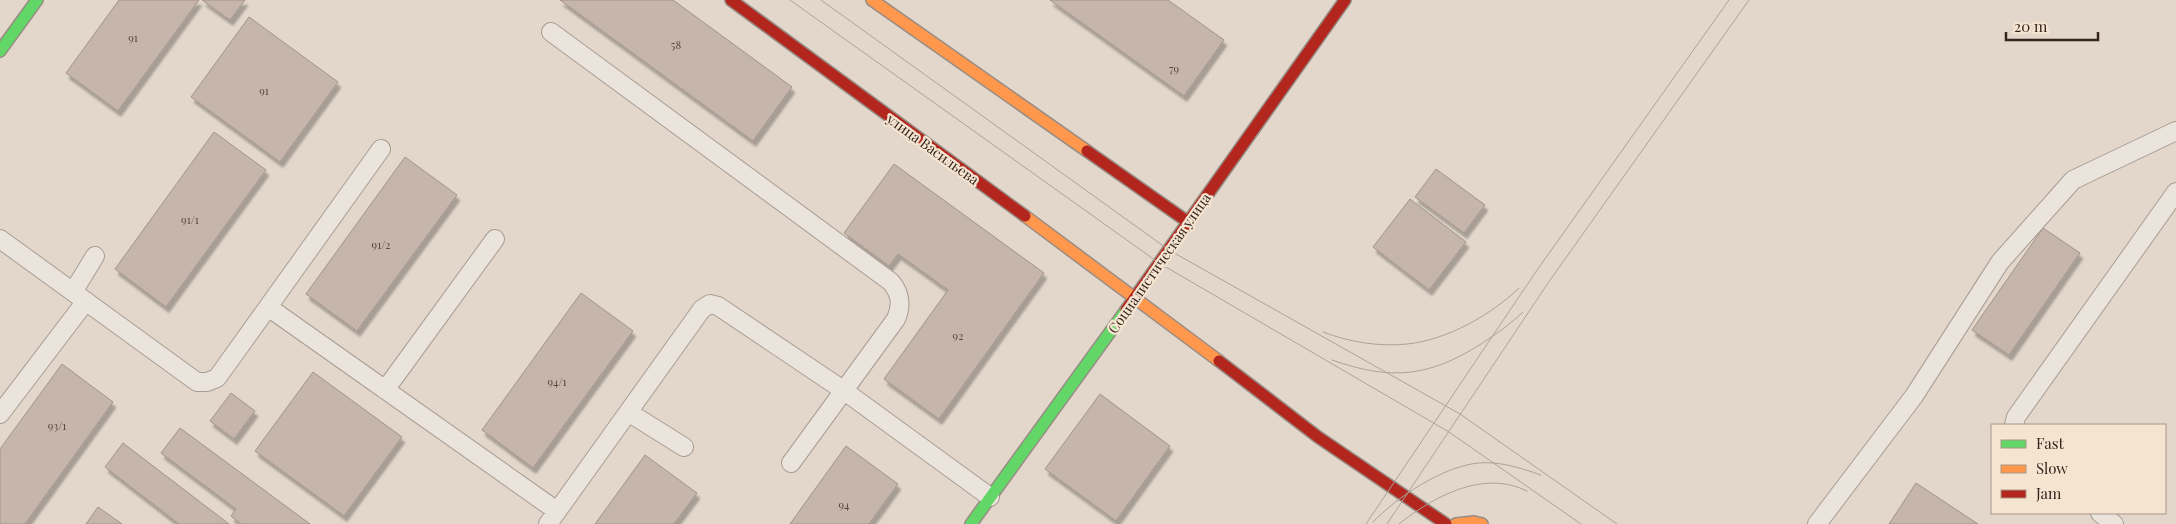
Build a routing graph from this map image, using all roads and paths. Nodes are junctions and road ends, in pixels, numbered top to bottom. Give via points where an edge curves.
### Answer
1 (37, 0) edge
2 (731, 0) edge
3 (872, 0) edge
4 (1345, 0) edge
5 (551, 32) dead end
6 (0, 52) edge
7 (2176, 131) edge
8 (381, 149) dead end
9 (2176, 192) edge
10 (1188, 222) junction
11 (0, 239) edge
12 (495, 239) dead end
13 (95, 256) dead end
14 (79, 296) junction
15 (1136, 297) junction
16 (268, 307) junction
17 (385, 390) junction
18 (843, 390) junction
19 (628, 412) junction
20 (0, 414) edge
21 (2014, 424) edge
22 (684, 447) dead end
23 (791, 463) dead end
24 (990, 497) junction
25 (2101, 514) edge
26 (552, 518) edge
27 (971, 524) edge
28 (1446, 524) edge
29 (1456, 524) edge
30 (1482, 524) edge
31 (1817, 524) edge
32 (2114, 524) edge

1 - 6 main road
2 - 15 main road, улица Васильева
3 - 10 main road
4 - 10 main road, Социалистическая улица
5 - 18 lane via 891,282 898,291 900,310 896,319
7 - 31 lane via 2073,180 2000,262 1914,396
8 - 16 lane
9 - 21 lane via 2016,417
10 - 15 main road, Социалистическая улица
11 - 14 lane
12 - 17 lane
13 - 14 lane
14 - 16 lane via 197,382 217,378
14 - 20 lane
15 - 24 main road, Социалистическая улица
15 - 28 main road, улица Васильева via 1318,437
16 - 17 lane
17 - 26 lane
18 - 19 lane via 718,306 710,304 702,309
18 - 23 lane
18 - 24 lane
19 - 22 lane
19 - 26 lane
24 - 27 main road, Социалистическая улица
25 - 32 lane
29 - 30 main road

